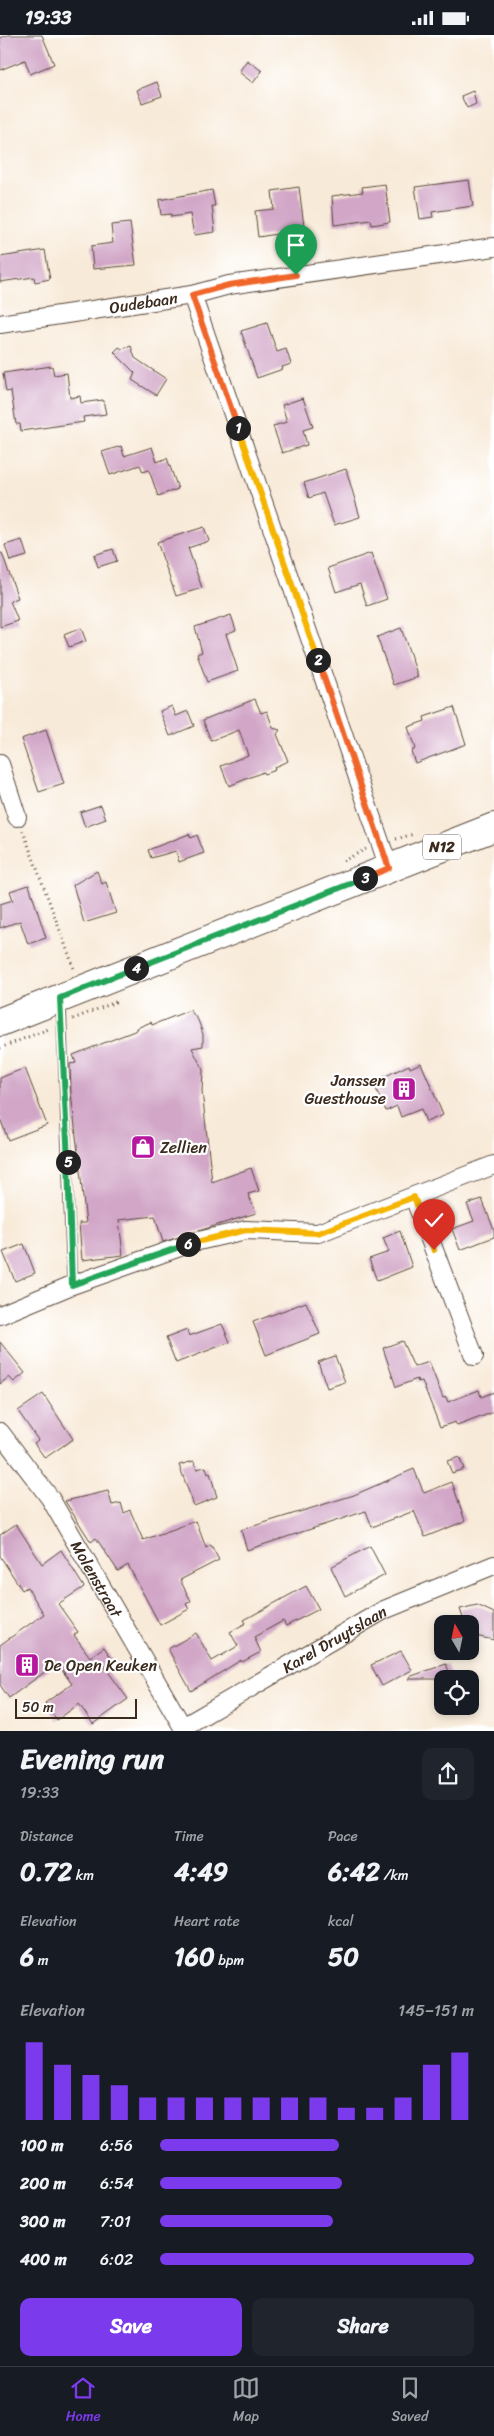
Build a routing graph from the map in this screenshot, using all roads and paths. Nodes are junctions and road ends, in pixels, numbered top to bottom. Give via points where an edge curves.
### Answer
1 (494, 247) edge
2 (192, 295) junction
3 (0, 325) edge
4 (0, 764) edge
5 (17, 817) joint
6 (494, 827) edge
7 (389, 868) junction
8 (71, 994) junction
9 (0, 1022) edge
10 (494, 1165) edge
11 (414, 1197) junction
12 (72, 1285) junction
13 (0, 1315) edge
14 (474, 1356) dead end
15 (0, 1431) edge
16 (494, 1565) edge
17 (184, 1729) edge

1 - 2 street, Oudebaan via 229,285
2 - 3 street, Oudebaan
2 - 7 street
4 - 5 street
5 - 8 path
6 - 7 main road, N12
7 - 8 main road, N12
8 - 9 main road, N12
8 - 12 lane
10 - 11 street
11 - 12 street via 318,1233 246,1230 194,1242
11 - 14 street
12 - 13 street
15 - 17 street, Molenstraat via 50,1498
16 - 17 street, Karel Druytslaan via 384,1610

